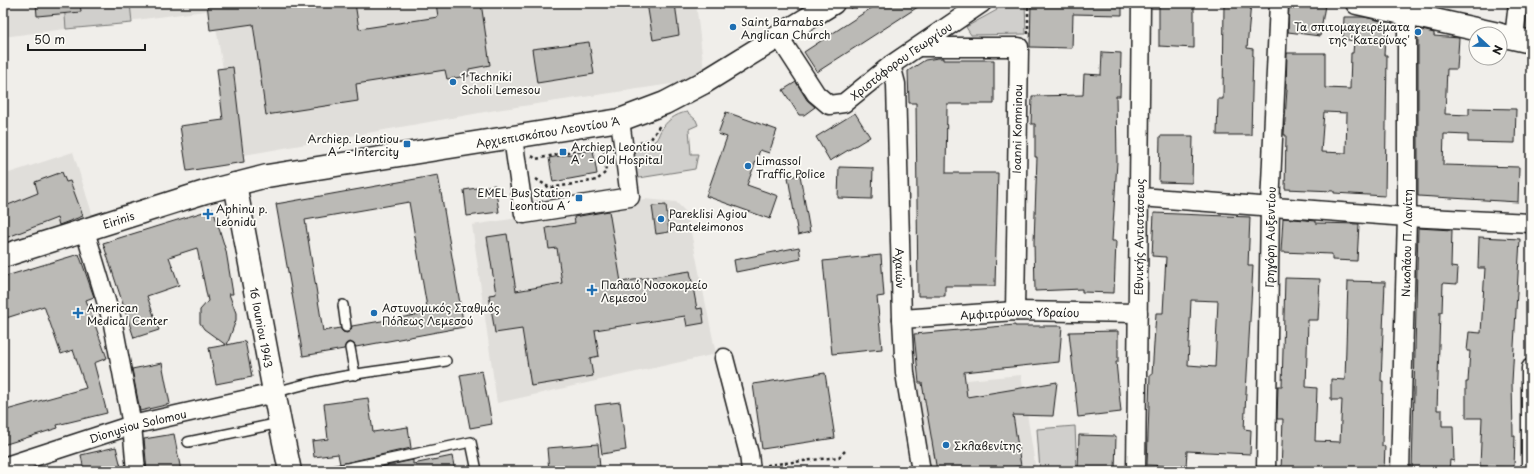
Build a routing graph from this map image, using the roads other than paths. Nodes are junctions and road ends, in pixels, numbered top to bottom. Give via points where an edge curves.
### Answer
1 (833, 3) edge
2 (982, 3) edge
3 (1141, 3) edge
4 (1279, 3) edge
5 (1357, 3) edge
6 (1518, 3) edge
7 (1394, 9) edge
8 (779, 37) junction
9 (1511, 37) edge
10 (918, 47) junction
11 (891, 65) junction
12 (620, 120) junction
13 (513, 138) junction
14 (235, 184) junction
15 (1140, 197) junction
16 (1270, 206) junction
17 (1407, 217) junction
18 (1531, 223) edge
19 (85, 231) junction
20 (3, 256) edge
21 (342, 305) dead end
22 (1015, 311) junction
23 (1138, 313) junction
24 (902, 319) junction
25 (346, 327) dead end
26 (350, 348) dead end
27 (724, 358) dead end
28 (446, 361) dead end
29 (1531, 368) edge
30 (355, 375) junction
31 (1531, 388) edge
32 (274, 393) junction
33 (280, 423) junction
34 (132, 425) junction
35 (188, 442) dead end
36 (3, 467) edge
37 (751, 469) edge
38 (136, 471) edge
39 (290, 471) edge
40 (333, 471) edge
41 (478, 471) edge
42 (921, 471) edge
43 (1136, 471) edge
44 (1266, 471) edge
45 (1400, 471) edge
46 (1531, 471) edge

1 - 8 main road, Αρχιεπισκόπου Λεοντίου Α΄
2 - 10 street, Χριστόφορου Γεωργίου
3 - 15 street, Εθνικής Αντιστάσεως
4 - 16 street, Γρηγόρη Αυξεντίου
5 - 7 main road
6 - 9 street
7 - 9 main road
7 - 17 street, Νικολάου Π. Λανίτη
8 - 11 street, Χριστόφορου Γεωργίου via 816,94 829,105 844,103
8 - 12 main road, Αρχιεπισκόπου Λεοντίου Α΄ via 665,104
10 - 11 street, Χριστόφορου Γεωργίου
10 - 22 street, Ioanni Komninou via 1019,46
11 - 24 street, Αχαιών via 896,84
12 - 13 main road, Αρχιεπισκόπου Λεοντίου Α΄
12 - 13 street via 630,197 524,214
13 - 14 main road, Αρχιεπισκόπου Λεοντίου Α΄ via 453,145 282,173
14 - 19 main road, Eirinis
14 - 32 main road, 16 Iouniou 1943
15 - 16 street
15 - 23 street, Εθνικής Αντιστάσεως
16 - 17 street
16 - 44 street, Γρηγόρη Αυξεντίου
17 - 18 street
17 - 45 street, Νικολάου Π. Λανίτη
19 - 20 main road, Eirinis
19 - 34 street via 113,324
21 - 25 lane
22 - 23 street, Αμφιτρύωνος Υδραίου
22 - 24 street, Αμφιτρύωνος Υδραίου
23 - 43 street, Εθνικής Αντιστάσεως
24 - 42 street, Αχαιών via 905,374
26 - 30 lane
27 - 37 street
28 - 30 lane
29 - 31 street
30 - 32 lane
31 - 46 street
32 - 33 main road, 16 Iouniou 1943
32 - 34 street, Dionysiou Solomou
33 - 35 lane
33 - 39 main road, 16 Iouniou 1943
34 - 36 street, Dionysiou Solomou
34 - 38 street
40 - 41 lane via 471,442

